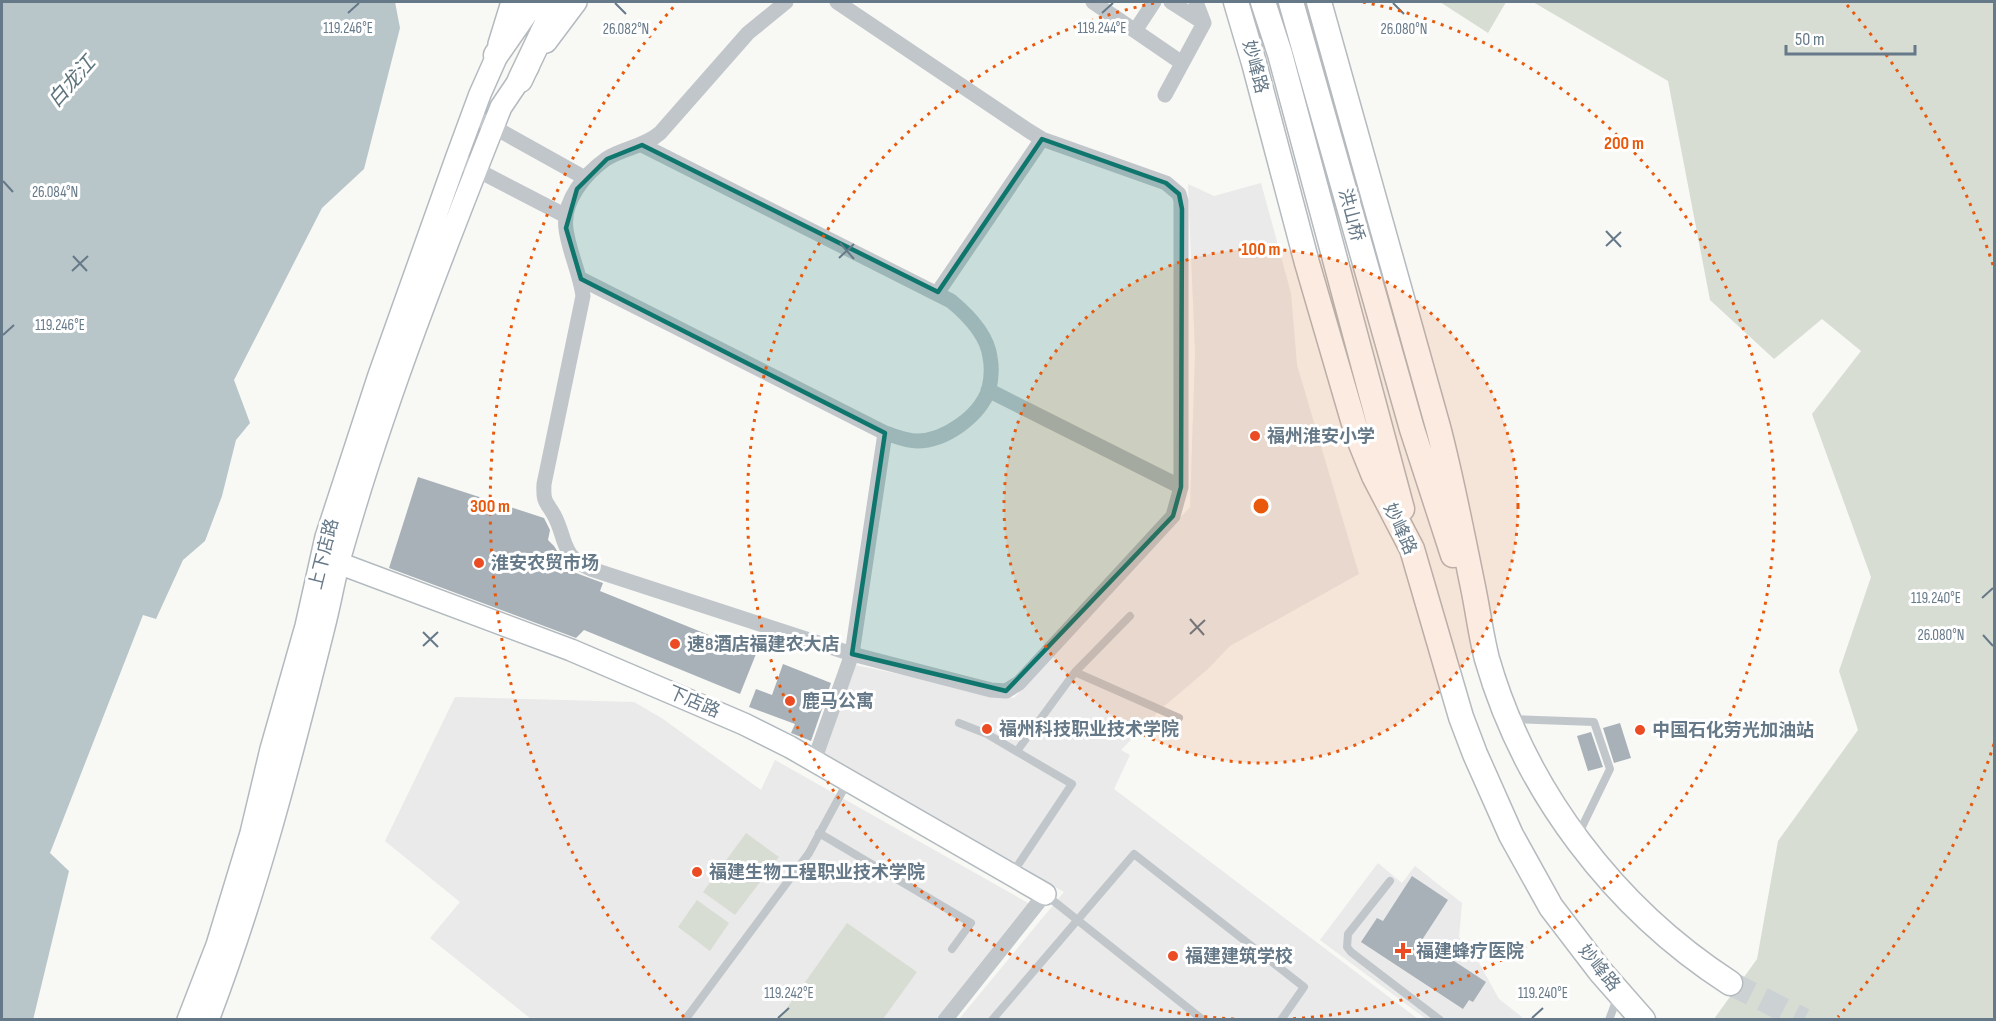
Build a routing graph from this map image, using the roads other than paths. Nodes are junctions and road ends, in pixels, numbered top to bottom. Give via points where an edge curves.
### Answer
1 (512, 2) edge
2 (523, 2) edge
3 (533, 2) edge
4 (557, 2) edge
5 (576, 2) edge
6 (786, 2) edge
7 (837, 2) edge
8 (1093, 2) edge
9 (1154, 2) edge
10 (1171, 2) edge
11 (1196, 2) edge
12 (1236, 2) edge
13 (1263, 2) edge
14 (1291, 2) edge
15 (1319, 2) edge
16 (1204, 23) junction
17 (1135, 31) junction
18 (496, 55) junction
19 (1182, 63) junction
20 (520, 80) junction
21 (1165, 95) dead end
22 (472, 115) junction
23 (493, 127) junction
24 (1042, 139) junction
25 (642, 145) junction
26 (456, 159) junction
27 (476, 170) junction
28 (585, 177) junction
29 (566, 216) junction
30 (581, 279) junction
31 (938, 292) junction
32 (988, 390) junction
33 (885, 433) junction
34 (1181, 487) junction
35 (1412, 549) junction
36 (330, 559) junction
37 (1130, 616) dead end
38 (852, 654) junction
39 (1487, 658) junction
40 (1075, 672) junction
41 (1179, 718) dead end
42 (1510, 719) junction
43 (959, 723) dead end
44 (1017, 751) junction
45 (814, 761) junction
46 (848, 781) junction
47 (819, 833) junction
48 (1577, 837) junction
49 (1011, 875) junction
50 (1390, 880) dead end
51 (1045, 894) junction
52 (1078, 919) junction
53 (952, 949) dead end
54 (1730, 983) tunnel mouth
55 (1619, 994) junction
56 (188, 1020) edge
57 (208, 1020) edge
58 (685, 1020) edge
59 (945, 1020) edge
60 (992, 1020) edge
61 (1203, 1020) edge
62 (1281, 1020) edge
63 (1440, 1020) edge
64 (1609, 1020) edge
65 (1643, 1020) edge

1 - 18 main road
2 - 18 main road
3 - 18 main road
4 - 20 main road
5 - 20 main road, 上下店路
6 - 25 street via 748,33 660,133
7 - 24 street
8 - 17 street
9 - 17 street
10 - 16 street
11 - 16 street
12 - 35 main road, 妙峰路 via 1357,434
13 - 35 main road
14 - 39 main road, 洪山桥 via 1412,429
15 - 39 main road via 1446,457
16 - 19 street
17 - 19 street
18 - 22 main road, 上下店路
19 - 21 street
20 - 23 main road, 上下店路 via 501,106
22 - 23 street
22 - 26 main road, 上下店路
23 - 27 main road, 上下店路
23 - 28 street
24 - 31 street
24 - 34 street via 1166,183 1179,194
25 - 28 street via 607,159
25 - 31 street
26 - 27 street
26 - 36 main road, 上下店路 via 380,375
27 - 29 street
27 - 36 main road, 上下店路
28 - 29 street
29 - 30 street
30 - 33 street
30 - 38 street via 583,296 543,493 568,551 583,566 607,575
31 - 32 street via 966,313 984,339 990,355
32 - 33 street via 981,405 967,419 934,438 918,441
32 - 34 street
33 - 38 street
34 - 38 street via 1173,516 1019,683 1006,691
35 - 55 main road, 妙峰路 via 1461,717 1511,836 1551,907
36 - 45 main road, 下店路 via 571,650 744,724
36 - 56 main road, 上下店路 via 306,626 217,945
36 - 57 main road, 上下店路 via 325,625 263,855
37 - 40 lane
38 - 45 street
39 - 42 main road
40 - 41 lane
40 - 44 lane
42 - 48 main road via 1532,770
42 - 48 lane via 1594,722 1610,769
43 - 44 lane
44 - 49 lane via 1072,784
45 - 46 main road, 下店路
46 - 47 lane
46 - 49 main road, 下店路
47 - 53 lane via 970,923
47 - 58 lane
48 - 54 main road via 1611,881 1653,924
49 - 51 main road, 下店路
50 - 63 lane via 1347,934 1347,947
51 - 52 lane
51 - 59 street
52 - 60 lane
52 - 61 lane
52 - 62 lane via 1134,854 1304,987
55 - 64 lane
55 - 65 main road, 妙峰路

